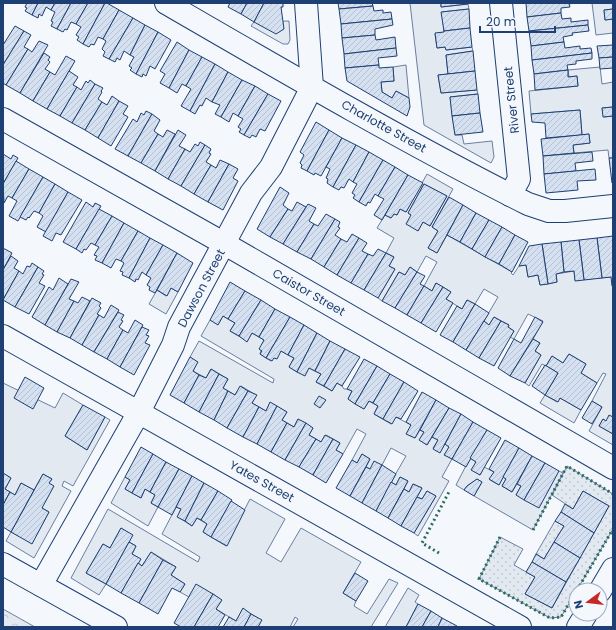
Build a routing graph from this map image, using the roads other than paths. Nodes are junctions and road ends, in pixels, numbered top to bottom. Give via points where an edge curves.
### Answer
1 (166, 3) edge
2 (306, 3) edge
3 (501, 3) edge
4 (312, 87) junction
5 (3, 119) edge
6 (510, 195) junction
7 (613, 206) edge
8 (225, 244) junction
9 (3, 336) edge
10 (139, 412) junction
11 (613, 468) edge
12 (3, 564) edge
13 (613, 569) edge
14 (605, 582) edge
15 (41, 585) junction
16 (116, 627) edge
17 (520, 627) edge

1 - 4 street, Charlotte Street
2 - 4 street
3 - 6 street, River Street via 519,179
4 - 6 street, Charlotte Street
4 - 8 street, Dawson Street via 271,167 251,193
5 - 8 street, Caistor Street
6 - 7 street, Charlotte Street via 549,211
8 - 10 street, Dawson Street via 179,327 173,345
8 - 11 street, Caistor Street
9 - 10 street, Yates Street
10 - 15 street, Dawson Street
10 - 17 street, Yates Street
12 - 15 street
13 - 14 street
15 - 16 street

